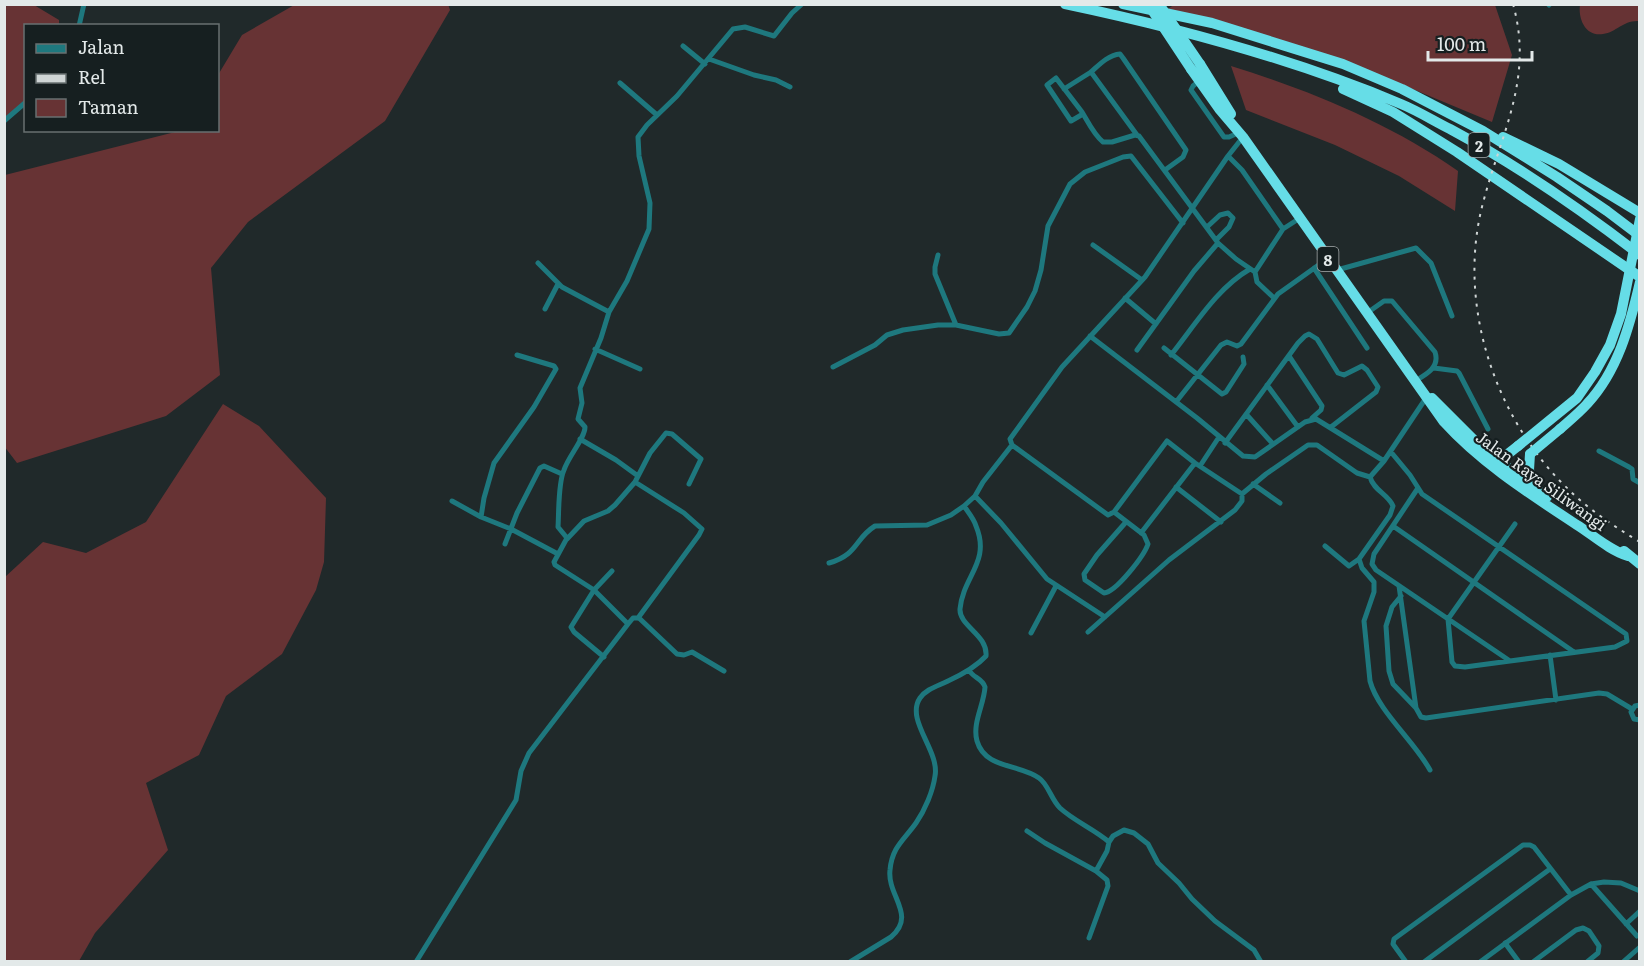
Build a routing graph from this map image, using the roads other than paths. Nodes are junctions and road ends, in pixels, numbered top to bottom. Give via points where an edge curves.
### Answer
1 (84, 4) edge
2 (802, 4) edge
3 (1065, 4) edge
4 (1122, 4) edge
5 (1148, 4) edge
6 (1159, 4) edge
7 (79, 24) edge
8 (683, 46) dead end
9 (707, 61) junction
10 (1195, 66) junction
11 (1302, 66) junction
12 (1091, 72) junction
13 (1199, 81) junction
14 (620, 83) dead end
15 (1047, 85) junction
16 (789, 87) dead end
17 (1064, 88) junction
18 (1040, 89) dead end
19 (24, 104) edge
20 (1083, 114) junction
21 (657, 115) junction
22 (4, 121) edge
23 (1483, 131) junction
24 (1239, 132) junction
25 (1137, 135) junction
26 (1228, 156) junction
27 (1165, 170) junction
28 (1193, 207) junction
29 (1640, 213) edge
30 (1300, 218) junction
31 (1640, 219) edge
32 (1183, 223) junction
33 (1207, 227) junction
34 (1283, 229) junction
35 (1640, 236) edge
36 (1217, 241) junction
37 (1093, 245) dead end
38 (938, 255) dead end
39 (1640, 255) edge
40 (1327, 259) junction
41 (538, 263) dead end
42 (1314, 268) junction
43 (1336, 270) junction
44 (1252, 271) junction
45 (1640, 277) edge
46 (1142, 280) junction
47 (1640, 282) edge
48 (558, 284) junction
49 (1125, 298) junction
50 (1274, 298) junction
51 (545, 309) dead end
52 (609, 312) junction
53 (1367, 313) junction
54 (1452, 316) dead end
55 (1156, 324) junction
56 (956, 325) junction
57 (1090, 336) junction
58 (1164, 348) dead end
59 (1367, 348) dead end
60 (595, 349) junction
61 (1137, 350) dead end
62 (517, 355) dead end
63 (1171, 355) junction
64 (1289, 356) junction
65 (1243, 357) dead end
66 (833, 367) dead end
67 (1434, 368) junction
68 (640, 369) dead end
69 (1198, 375) junction
70 (1415, 381) junction
71 (1267, 385) junction
72 (1426, 394) junction
73 (1176, 402) junction
74 (1246, 414) junction
75 (1310, 419) junction
76 (1298, 427) junction
77 (1331, 428) junction
78 (1488, 429) dead end
79 (1219, 437) junction
80 (580, 439) junction
81 (1225, 443) junction
82 (1273, 444) junction
83 (1012, 445) junction
84 (1483, 449) junction
85 (1514, 449) junction
86 (1599, 451) dead end
87 (1391, 452) junction
88 (1530, 454) junction
89 (1384, 461) junction
90 (1197, 464) junction
91 (1496, 464) junction
92 (1507, 472) junction
93 (562, 474) junction
94 (1370, 477) junction
95 (637, 479) junction
96 (1640, 483) edge
97 (689, 484) dead end
98 (1253, 484) junction
99 (1176, 487) junction
100 (1418, 488) junction
101 (1535, 488) junction
102 (1242, 494) junction
103 (975, 496) junction
104 (452, 501) dead end
105 (1280, 503) dead end
106 (964, 506) junction
107 (1114, 512) junction
108 (481, 517) junction
109 (1126, 522) junction
110 (1221, 522) junction
111 (1515, 524) dead end
112 (1393, 526) junction
113 (511, 528) junction
114 (1141, 533) junction
115 (567, 539) junction
116 (505, 544) dead end
117 (1325, 546) dead end
118 (1498, 546) junction
119 (558, 554) junction
120 (1628, 556) junction
121 (1360, 558) junction
122 (1372, 560) junction
123 (829, 563) dead end
124 (1640, 564) edge
125 (612, 571) dead end
126 (1474, 581) junction
127 (1399, 585) junction
128 (1056, 586) junction
129 (594, 590) junction
130 (1401, 596) junction
131 (1105, 617) junction
132 (638, 618) junction
133 (1448, 619) junction
134 (628, 624) junction
135 (1088, 632) dead end
136 (1031, 633) dead end
137 (1574, 652) junction
138 (1550, 655) junction
139 (604, 657) junction
140 (1510, 661) junction
141 (969, 670) junction
142 (724, 671) dead end
143 (1556, 700) junction
144 (1639, 704) edge
145 (1416, 708) junction
146 (1632, 709) junction
147 (1640, 720) edge
148 (1430, 770) dead end
149 (1027, 831) dead end
150 (1109, 842) junction
151 (1550, 869) junction
152 (1096, 871) junction
153 (1591, 884) junction
154 (1640, 891) edge
155 (1570, 895) junction
156 (1640, 911) edge
157 (1626, 924) junction
158 (1637, 936) dead end
159 (1089, 938) dead end
160 (1505, 943) junction
161 (1640, 947) edge
162 (416, 962) edge
163 (850, 962) edge
164 (1261, 962) edge
165 (1406, 962) edge
166 (1425, 962) edge
167 (1480, 962) edge
168 (1519, 962) edge
169 (1533, 962) edge
170 (1587, 962) edge
171 (1623, 962) edge

1 - 7 street
2 - 9 street via 774,36 745,27 733,30
3 - 11 highway, 2
4 - 23 highway, 2 via 1212,23 1343,64
5 - 10 highway, Jalan Raya Siliwangi / 8, bridge
6 - 10 highway, Jalan Raya Siliwangi / 8, bridge
8 - 9 street
9 - 16 street
9 - 21 street
10 - 13 highway, Jalan Raya Siliwangi / 8
10 - 24 highway, Jalan Raya Siliwangi / 8 via 1225,104
11 - 39 highway, 2 via 1403,105 1476,144 1591,218
11 - 45 highway via 1316,79 1393,112
12 - 17 street
12 - 25 street
12 - 27 street via 1120,54 1186,150
13 - 24 highway, Jalan Raya Siliwangi / 8
13 - 24 street via 1191,90 1224,137
14 - 21 street
15 - 17 street via 1056,78
15 - 18 street
15 - 20 street via 1071,122
17 - 20 street
19 - 22 street
20 - 25 street via 1103,142
21 - 52 street via 637,141 650,203 649,229
23 - 29 highway via 1558,164
23 - 35 highway, 2
24 - 26 street
24 - 30 highway, Jalan Raya Siliwangi / 8
25 - 27 street
26 - 28 street
26 - 34 street
27 - 28 street
28 - 32 street
28 - 33 street
30 - 34 street
30 - 40 highway, Jalan Raya Siliwangi / 8
31 - 85 highway, bridge via 1622,314 1610,345 1577,398
32 - 46 street
32 - 56 street via 1131,156 1091,169 1070,184 1049,222 1035,291 1011,331 1003,335
33 - 36 street
33 - 36 street via 1223,214 1231,215 1232,224
34 - 44 street
36 - 44 street
36 - 55 street
37 - 46 street
38 - 56 street via 936,273
40 - 42 street
40 - 43 highway, Jalan Raya Siliwangi / 8
41 - 48 street
42 - 50 street
42 - 59 street
43 - 53 highway, Jalan Raya Siliwangi / 8
43 - 54 street via 1416,248 1431,263
44 - 50 street via 1255,280
44 - 63 street via 1236,277
46 - 49 street
47 - 88 highway, bridge via 1631,320 1605,379 1588,403
48 - 51 street
48 - 52 street
49 - 55 street
49 - 57 street
50 - 69 street via 1241,344 1223,343
52 - 60 street
53 - 67 street via 1389,300 1394,303 1435,352
53 - 70 highway, Jalan Raya Siliwangi / 8
55 - 61 street
56 - 66 street via 938,324 894,332
57 - 73 street
57 - 83 street via 1062,367 1010,439
58 - 63 street
60 - 68 street
60 - 80 street via 580,388 582,404 578,419 585,428
62 - 108 street via 556,369 494,463
63 - 69 street
64 - 71 street
64 - 75 street via 1322,406
64 - 77 street via 1304,337 1311,335 1338,373 1344,375 1362,366 1377,386 1376,392
65 - 69 street via 1244,364 1224,393
67 - 70 street
67 - 78 street via 1459,374
69 - 73 street
70 - 72 highway, Jalan Raya Siliwangi / 8
71 - 74 street
71 - 76 street
72 - 84 highway, Jalan Raya Siliwangi / 8
72 - 87 street
72 - 91 highway, Jalan Raya Siliwangi / 8 via 1451,430
73 - 79 street
74 - 81 street
74 - 82 street
75 - 76 street
75 - 77 street
76 - 82 street
77 - 89 street
79 - 81 street
79 - 90 street
80 - 93 street
80 - 95 street via 616,460
81 - 82 street via 1251,458
83 - 103 street
83 - 107 street via 1106,514
84 - 85 highway
84 - 91 highway, Jalan Raya Siliwangi / 8
85 - 91 highway
86 - 96 street via 1629,466 1632,479
87 - 89 street
87 - 100 street
88 - 92 highway
88 - 101 highway via 1529,470
89 - 94 street
90 - 99 street
90 - 102 street
90 - 107 street via 1167,441
91 - 92 highway, Jalan Raya Siliwangi / 8
92 - 101 highway, Jalan Raya Siliwangi / 8
92 - 120 highway, Jalan Raya Siliwangi / 8 via 1605,544
93 - 113 street via 540,468
93 - 115 street via 558,527
94 - 98 street via 1357,473 1317,445 1308,445
94 - 121 street via 1372,486 1393,506
95 - 97 street via 650,453 668,433 701,459
95 - 115 street via 612,508 584,522
95 - 132 street via 702,529
98 - 102 street
98 - 105 street
99 - 110 street
99 - 114 street
100 - 112 street
100 - 118 street
101 - 120 highway, Jalan Raya Siliwangi / 8
102 - 110 street via 1238,507
103 - 106 street
103 - 128 street
104 - 108 street
106 - 123 street via 927,525 875,526 855,549
106 - 141 street via 976,526 981,553 964,592 960,613 986,653
107 - 109 street
108 - 113 street
109 - 114 street
109 - 114 street via 1085,572 1084,579 1092,586 1104,593 1113,590 1146,550 1148,540
110 - 131 street via 1168,560
111 - 118 street
112 - 122 street
112 - 126 street
113 - 116 street
113 - 119 street
115 - 119 street
117 - 121 street via 1349,567
118 - 126 street
118 - 137 street via 1627,636 1627,641 1620,645
119 - 129 street via 555,566
120 - 124 highway, Jalan Raya Siliwangi / 8
121 - 122 street
121 - 148 street via 1362,568 1374,582 1364,621 1372,690
122 - 127 street via 1376,570
125 - 129 street
126 - 133 street
126 - 137 street
127 - 130 street
127 - 133 street
128 - 131 street
128 - 136 street
129 - 134 street
129 - 139 street via 571,627
130 - 145 street
130 - 145 street via 1392,607 1386,626 1389,671 1393,684
131 - 135 street
132 - 134 street
132 - 142 street via 677,654 692,652
133 - 140 street
133 - 140 street via 1453,664 1461,667
134 - 139 street
137 - 138 street
138 - 140 street
138 - 143 street
139 - 162 street via 529,753 520,771 516,800
141 - 150 street via 985,687 976,729 984,752 999,763 1041,779 1060,808
141 - 163 street via 925,693 917,703 917,717 936,773 919,818 899,843 891,862 890,881 902,922 891,938
143 - 145 street via 1426,718
143 - 146 street via 1603,693
144 - 146 street
146 - 147 street via 1631,716
149 - 152 street
150 - 152 street
150 - 164 street via 1124,830 1141,838 1195,903 1254,950
151 - 155 street
151 - 165 street via 1534,847 1523,845 1396,937 1393,944
151 - 166 street
152 - 159 street via 1109,883
153 - 154 street via 1621,883
153 - 155 street
153 - 157 street
155 - 160 street
156 - 157 street
157 - 158 street
160 - 167 street
160 - 168 street
161 - 171 street
169 - 170 street via 1583,928 1599,946 1598,953

